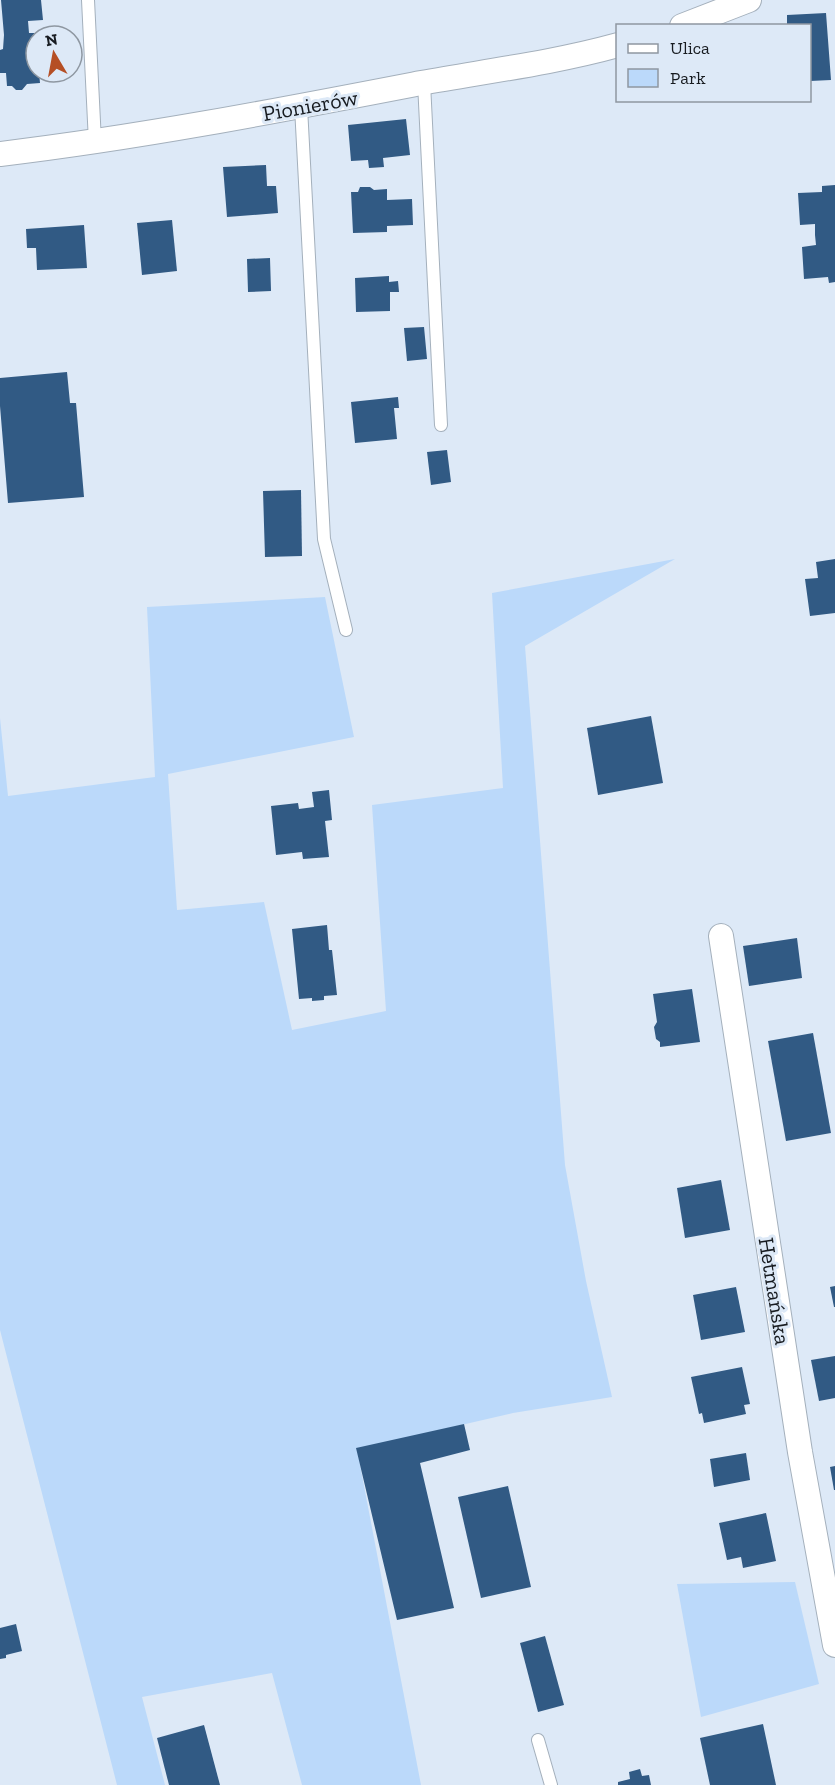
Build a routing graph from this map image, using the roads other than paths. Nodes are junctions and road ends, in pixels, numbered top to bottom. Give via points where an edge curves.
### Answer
1 (88, 0) edge
2 (749, 0) edge
3 (687, 24) edge
4 (616, 46) edge
5 (424, 83) junction
6 (302, 107) junction
7 (95, 142) junction
8 (0, 154) edge
9 (441, 425) dead end
10 (346, 630) dead end
11 (721, 936) dead end
12 (835, 1645) edge
13 (538, 1740) dead end
14 (551, 1785) edge

1 - 7 lane
2 - 3 street
4 - 5 street, Pionierów via 579,56
5 - 6 street, Pionierów
5 - 9 lane
6 - 7 street, Pionierów
6 - 10 lane via 324,539
7 - 8 street, Pionierów
11 - 12 street, Hetmańska via 800,1452
13 - 14 lane

